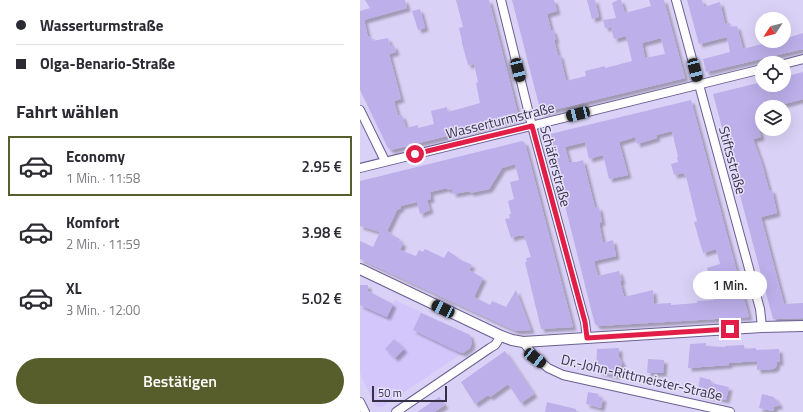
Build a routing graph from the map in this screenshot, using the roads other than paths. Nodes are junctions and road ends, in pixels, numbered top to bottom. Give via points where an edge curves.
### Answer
1 (501, 0) edge
2 (676, 0) edge
3 (803, 59) edge
4 (791, 62) edge
5 (755, 71) edge
6 (699, 84) junction
7 (360, 110) edge
8 (532, 126) junction
9 (385, 162) junction
10 (360, 168) edge
11 (360, 269) edge
12 (803, 326) edge
13 (762, 327) junction
14 (500, 336) junction
15 (587, 338) junction
16 (523, 342) junction
17 (360, 402) edge
18 (365, 412) edge
19 (396, 412) edge
20 (730, 412) edge

1 - 8 street, Schäferstraße
2 - 6 street, Stiftsstraße
3 - 4 street
5 - 6 street, Wasserturmstraße
6 - 8 street, Wasserturmstraße
6 - 13 street, Stiftsstraße via 760,309
7 - 9 street
8 - 9 street, Wasserturmstraße
8 - 15 street, Schäferstraße via 585,322
9 - 10 street, Wasserturmstraße
11 - 14 street
12 - 13 street
13 - 15 street
14 - 16 street
14 - 19 street via 495,345
15 - 16 street
16 - 20 street, Dr.-John-Rittmeister-Straße via 535,358 563,375
17 - 18 street

